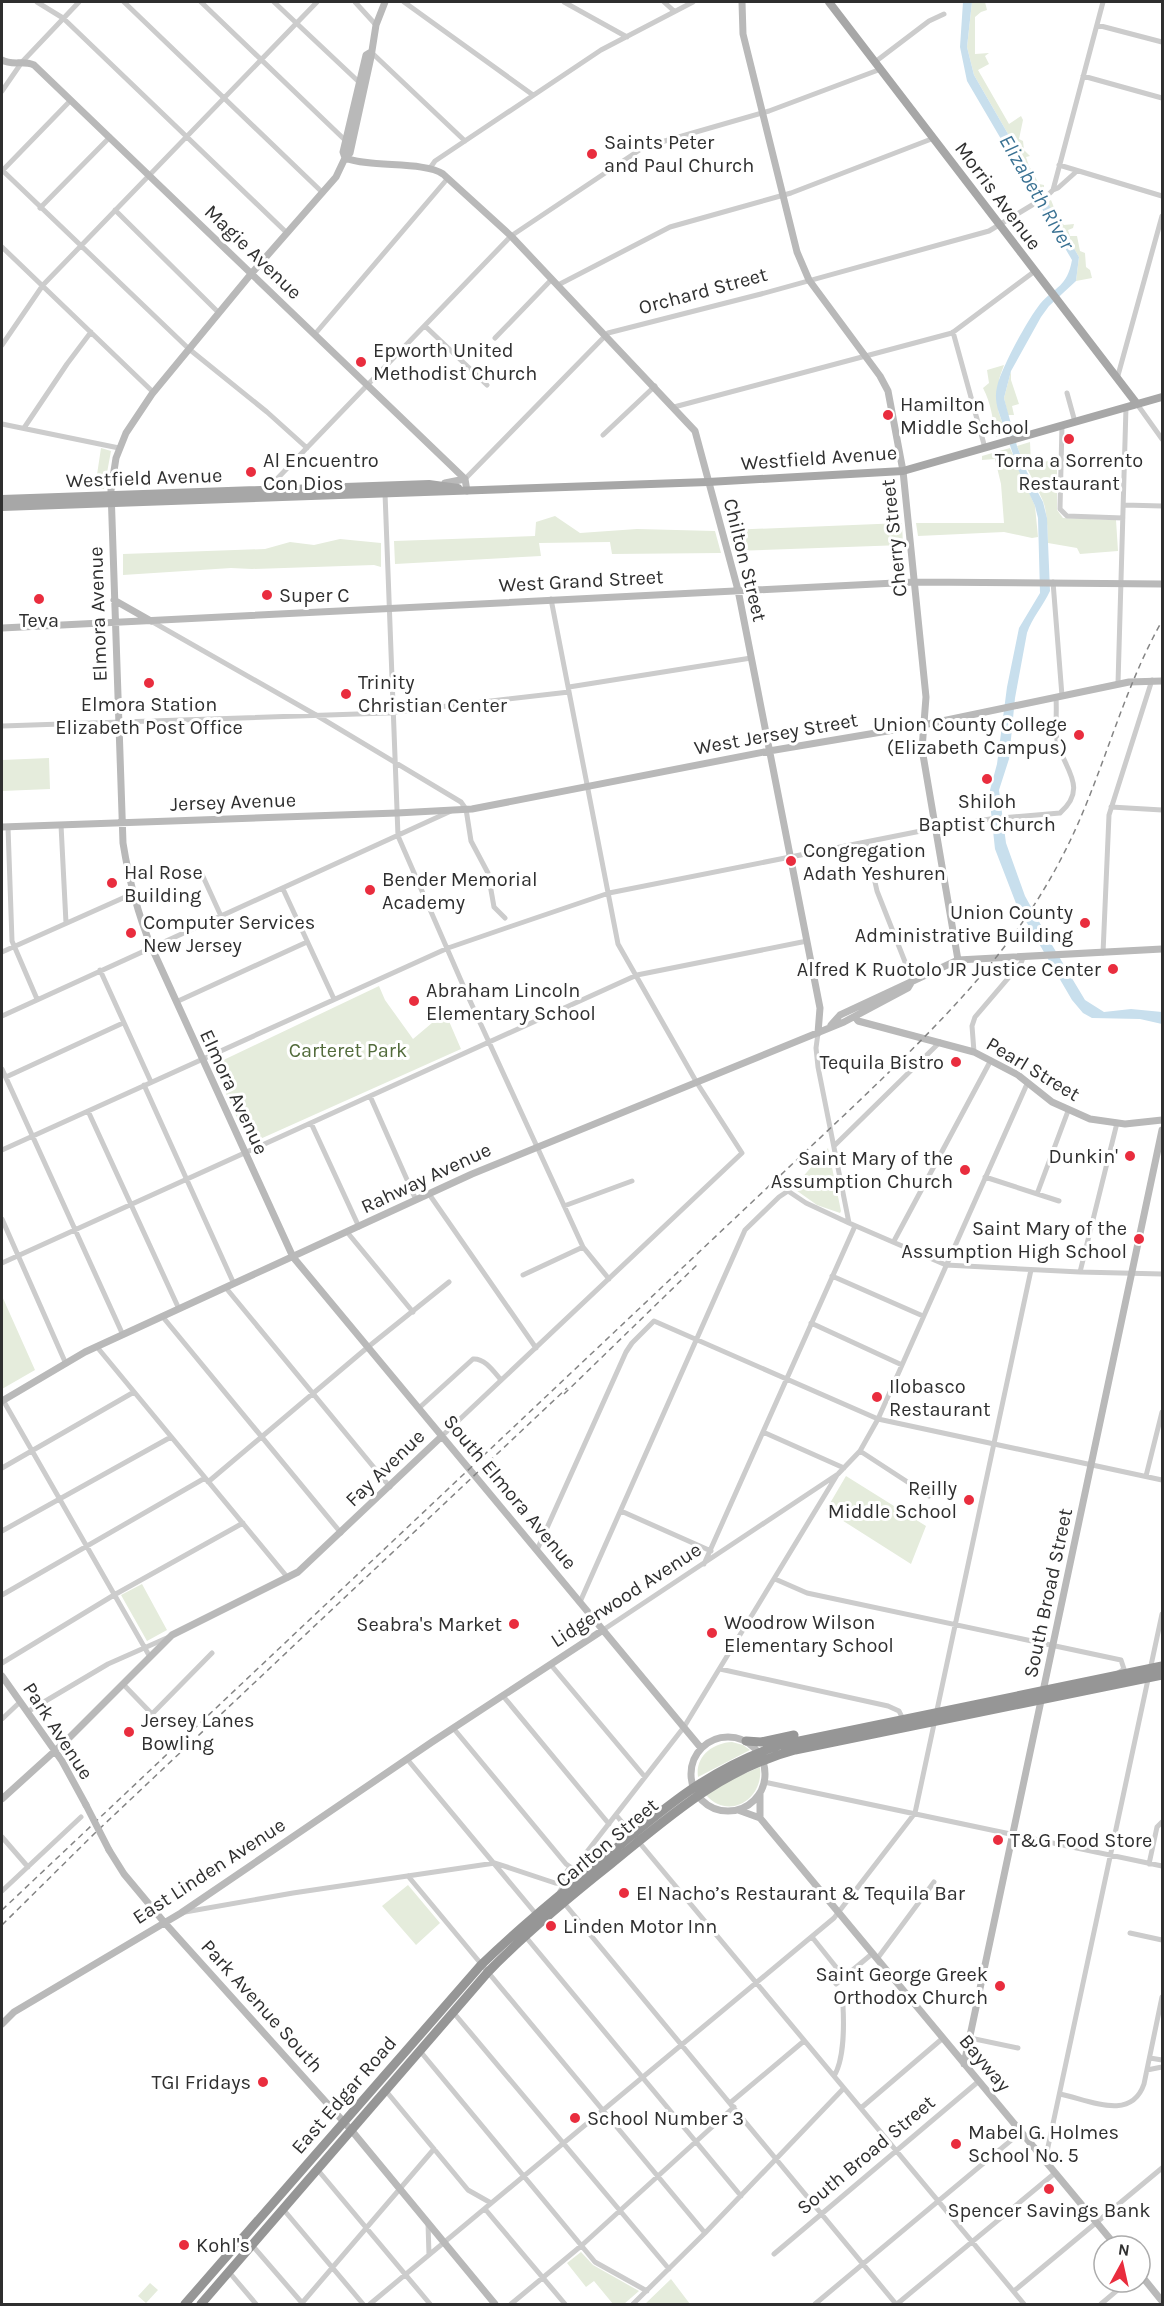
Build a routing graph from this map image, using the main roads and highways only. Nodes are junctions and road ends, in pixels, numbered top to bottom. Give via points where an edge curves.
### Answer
1 (830, 2) edge
2 (1162, 397) edge
3 (1137, 404) junction
4 (385, 489) junction
5 (467, 491) junction
6 (2, 499) edge
7 (19, 502) junction
8 (2, 507) edge
9 (1162, 1666) edge
10 (1150, 1674) junction
11 (1162, 1675) edge
12 (1043, 1696) junction
13 (936, 1717) junction
14 (816, 1736) junction
15 (746, 1741) road end
16 (761, 1756) junction
17 (635, 1838) junction
18 (559, 1901) junction
19 (485, 1968) junction
20 (185, 2304) edge
21 (201, 2304) edge

1 - 3 main road, Morris Avenue
2 - 3 main road, Westfield Avenue
3 - 5 main road, Westfield Avenue via 903,471
4 - 5 main road, Westfield Avenue
4 - 5 main road, Westfield Avenue via 429,484
4 - 7 main road, Westfield Avenue
6 - 7 main road, Westfield Avenue
7 - 8 main road, Westfield Avenue
9 - 10 highway
10 - 11 highway
10 - 12 highway
10 - 12 highway via 1105,1679
12 - 13 highway
13 - 14 highway via 903,1719
13 - 16 highway
14 - 15 highway via 802,1733 763,1742
14 - 16 highway
16 - 17 highway, Carlton Street via 695,1790
17 - 18 highway, Carlton Street
17 - 18 highway via 569,1884
18 - 19 highway, Carlton Street via 525,1936
18 - 19 highway, East Edgar Road via 536,1914
19 - 20 highway, East Edgar Road
19 - 21 highway, East Edgar Road via 453,2012

